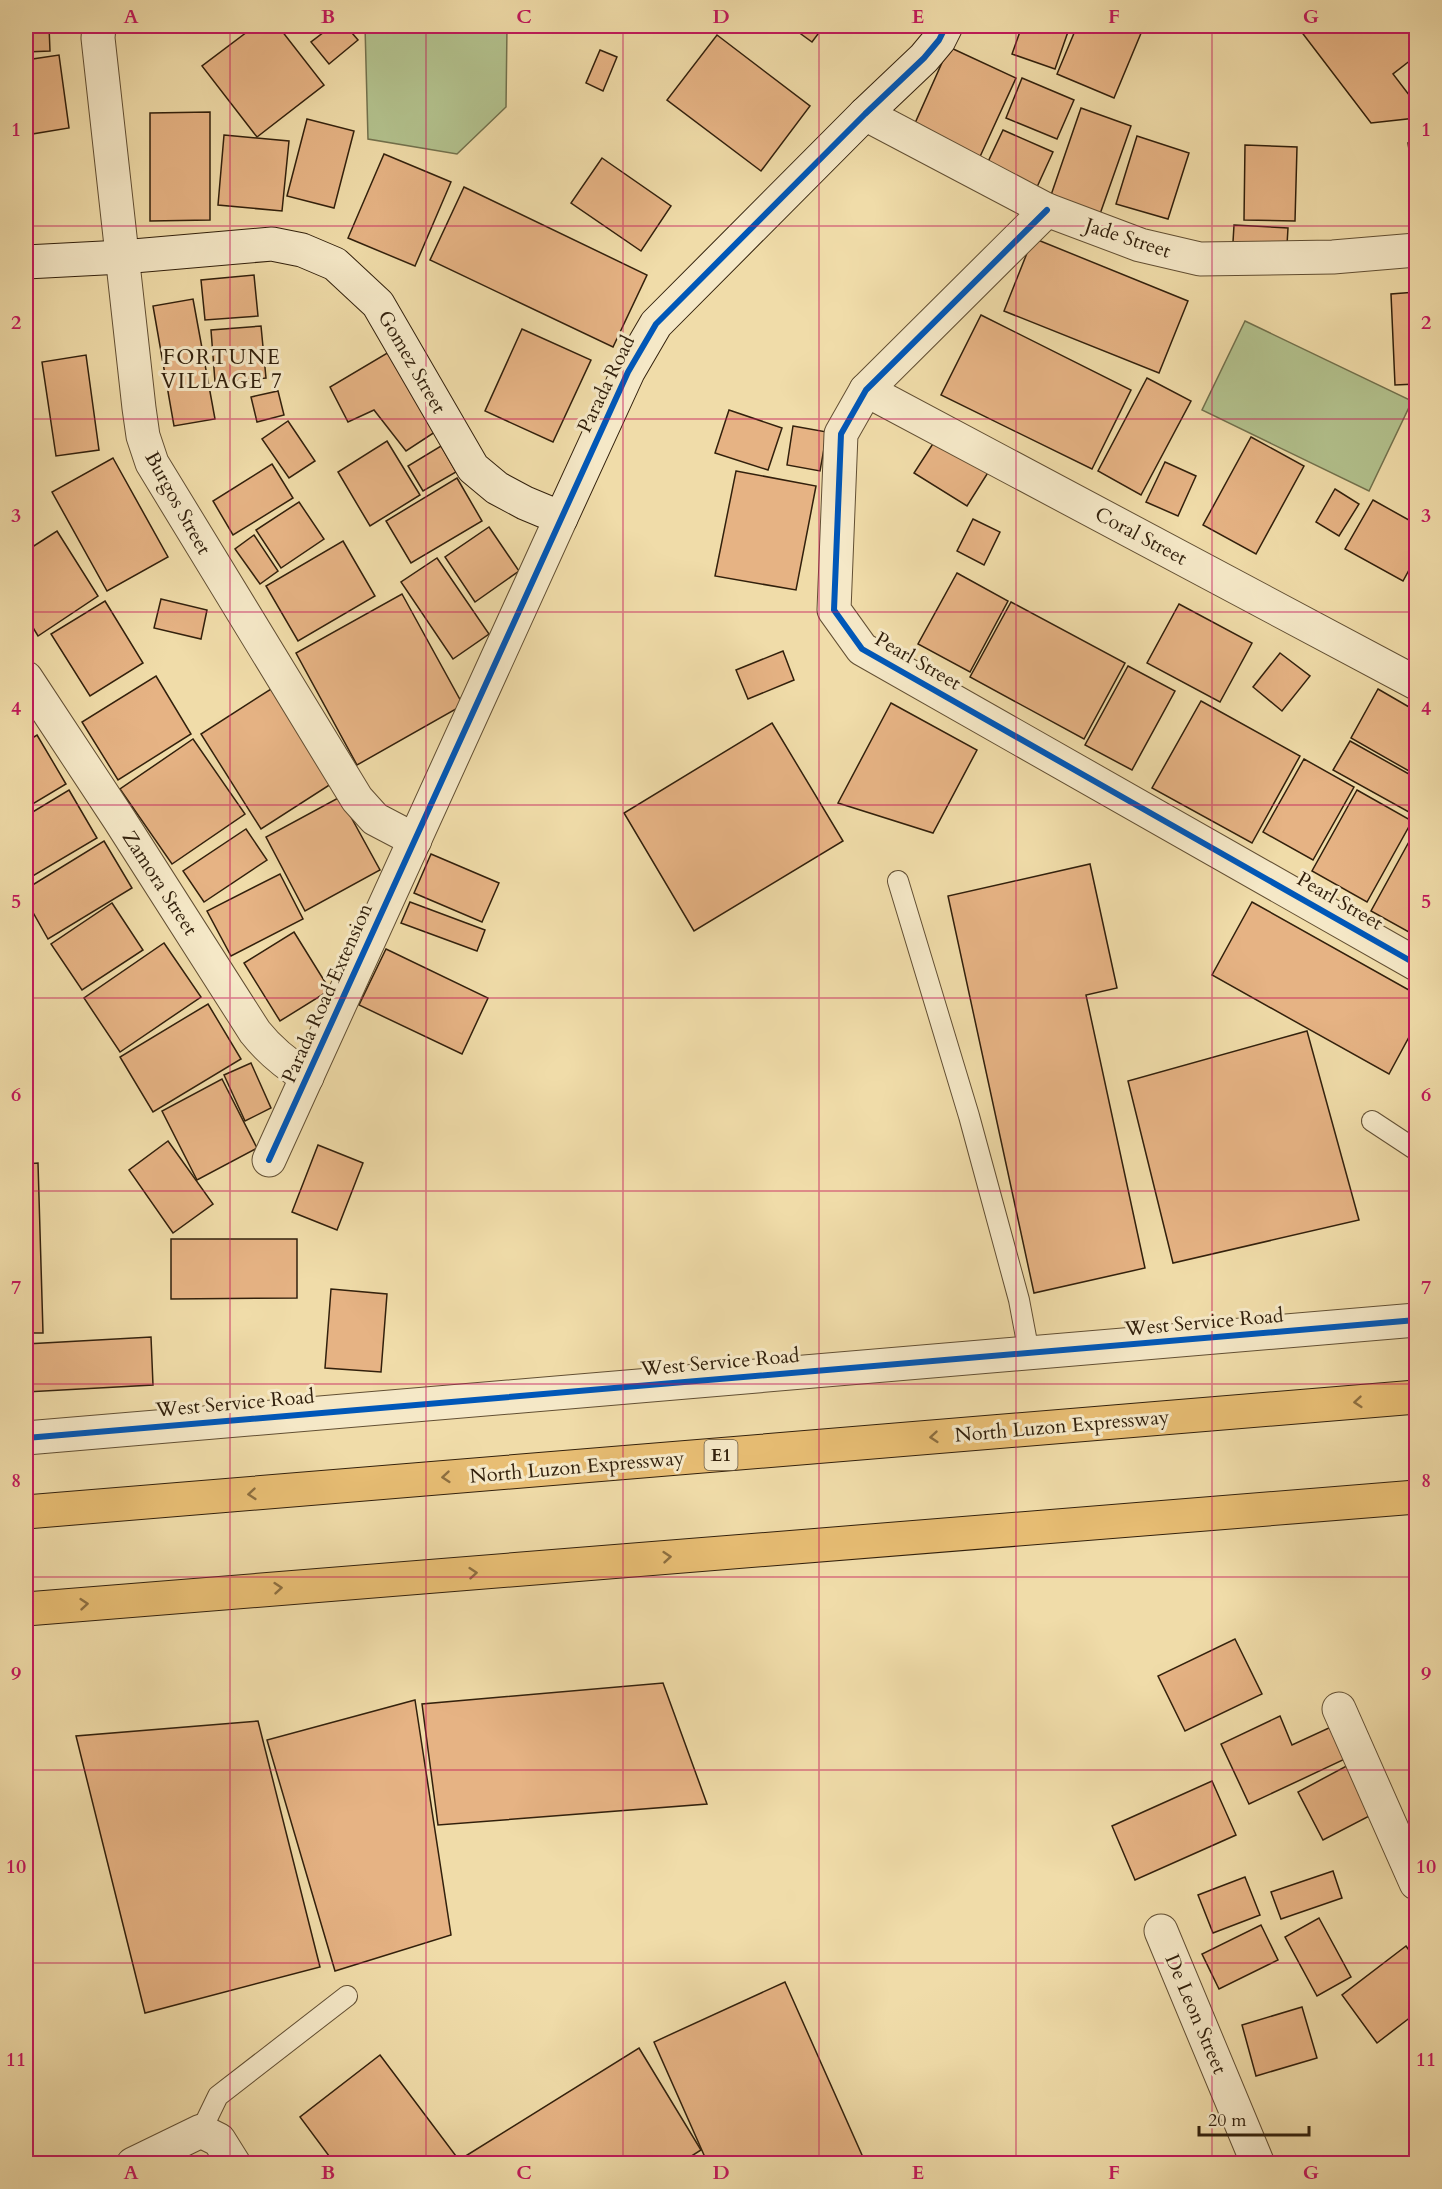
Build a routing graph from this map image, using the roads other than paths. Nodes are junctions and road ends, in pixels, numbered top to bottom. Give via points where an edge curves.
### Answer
1 (99, 26) edge
2 (946, 26) edge
3 (865, 114) junction
4 (1047, 210) junction
5 (1416, 250) edge
6 (122, 257) junction
7 (26, 262) edge
8 (866, 390) junction
9 (561, 518) junction
10 (26, 678) edge
11 (1416, 683) edge
12 (415, 840) junction
13 (898, 881) dead end
14 (1416, 964) edge
15 (307, 1077) junction
16 (1372, 1121) dead end
17 (1416, 1150) edge
18 (269, 1160) dead end
19 (1416, 1320) edge
20 (1029, 1353) junction
21 (1416, 1397) edge
22 (26, 1438) edge
23 (1416, 1497) edge
24 (26, 1512) edge
25 (26, 1609) edge
26 (1339, 1709) dead end
27 (1416, 1883) edge
28 (1161, 1931) dead end
29 (347, 1996) dead end
30 (201, 2131) junction
31 (133, 2163) edge
32 (234, 2163) edge
33 (1258, 2163) edge

1 - 6 street, Burgos Street
2 - 3 street, Parada Road via 924,58
3 - 4 street, Jade Street
3 - 9 street, Parada Road via 656,324 628,372
4 - 5 street, Jade Street via 1140,245 1200,259 1333,257
4 - 8 street, Pearl Street
6 - 7 street, Gomez Street
6 - 9 street, Gomez Street via 272,244 302,250 335,264 378,304 473,468 497,488
6 - 12 street, Burgos Street via 140,418 152,463 357,799 375,819
8 - 11 street, Coral Street
8 - 14 street, Pearl Street via 841,434 834,610 862,649
9 - 12 street, Parada Road
10 - 15 street, Zamora Street via 255,1032 270,1051
12 - 15 street, Parada Road Extension
13 - 20 lane via 969,1116 1019,1300
15 - 18 street, Parada Road Extension
16 - 17 lane
19 - 20 street, West Service Road
20 - 22 street, West Service Road
21 -> 24 highway, North Luzon Expressway / E1
25 -> 23 highway
26 - 27 street
28 - 33 street, De Leon Street
29 - 30 lane via 218,2096
30 - 31 street
30 - 32 street via 219,2140

